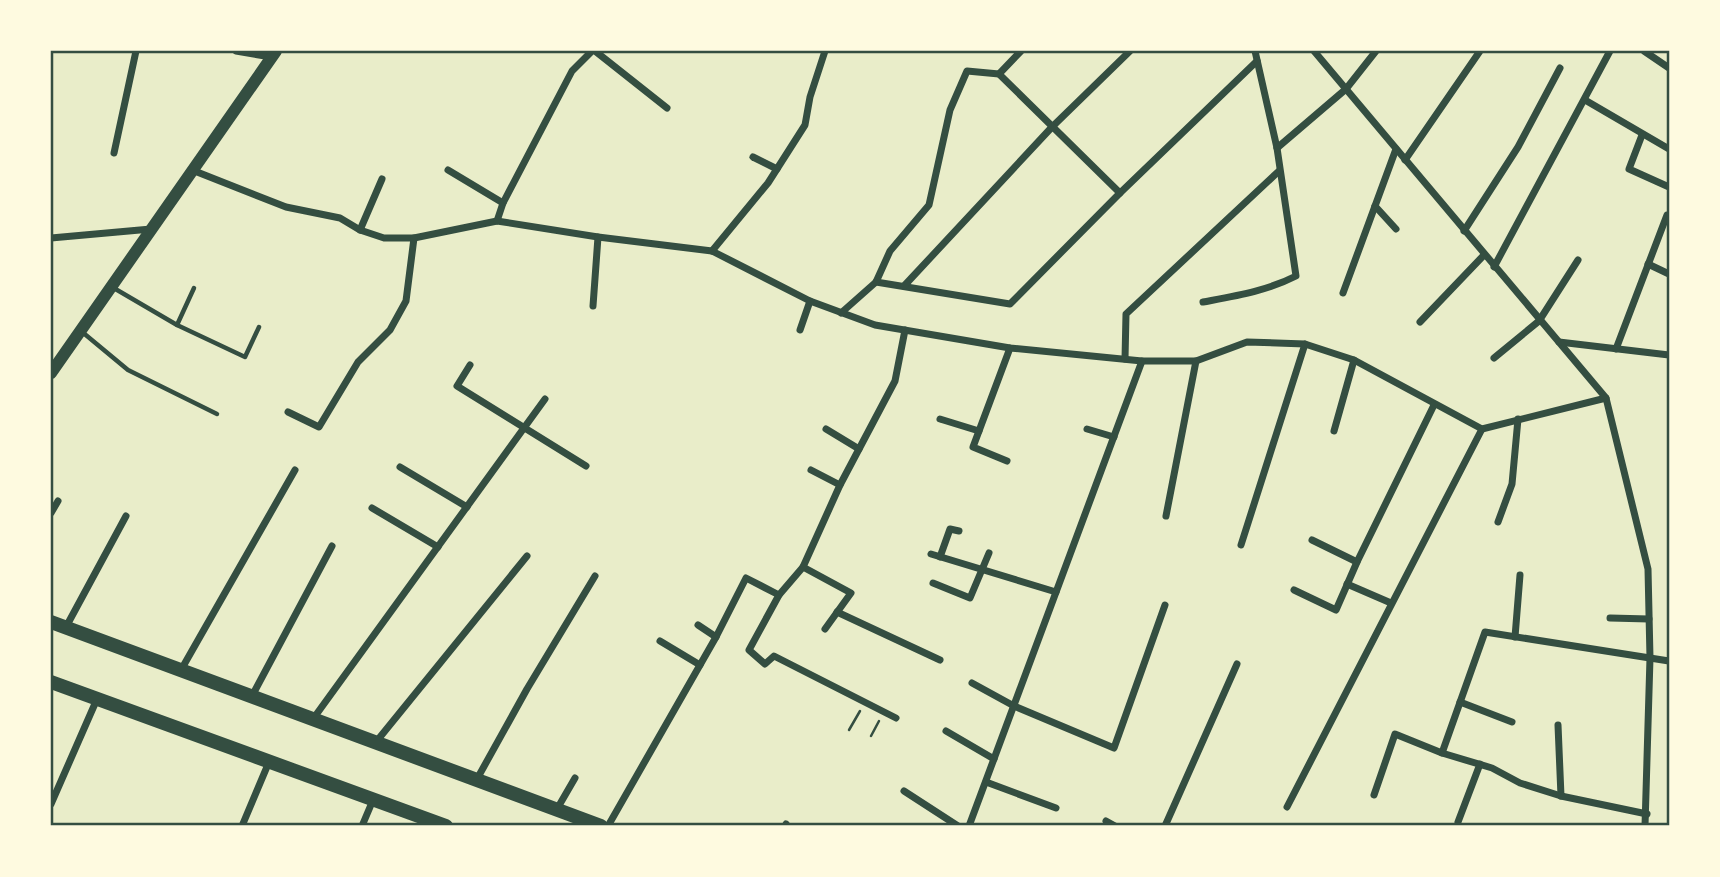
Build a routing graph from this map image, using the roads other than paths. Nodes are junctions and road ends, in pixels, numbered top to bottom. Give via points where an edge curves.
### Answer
1 (136, 51) edge
2 (236, 51) edge
3 (594, 51) edge
4 (825, 51) edge
5 (1021, 51) edge
6 (1130, 51) edge
7 (1255, 51) edge
8 (1314, 51) edge
9 (1376, 51) edge
10 (1480, 51) edge
11 (1610, 51) edge
12 (1644, 51) edge
13 (273, 54) edge
14 (1256, 61) junction
15 (1560, 68) dead end
16 (1669, 68) edge
17 (999, 74) junction
18 (1346, 89) junction
19 (1585, 100) junction
20 (667, 108) dead end
21 (1052, 127) junction
22 (1642, 135) junction
23 (1277, 148) junction
24 (1396, 149) junction
25 (1669, 149) edge
26 (114, 153) dead end
27 (753, 157) dead end
28 (1405, 160) junction
29 (777, 169) junction
30 (192, 170) junction
31 (448, 170) dead end
32 (1279, 171) junction
33 (382, 179) dead end
34 (1669, 187) edge
35 (1119, 193) junction
36 (503, 202) junction
37 (1375, 206) junction
38 (1667, 215) dead end
39 (498, 221) junction
40 (152, 229) junction
41 (1396, 229) dead end
42 (360, 230) junction
43 (1464, 231) junction
44 (598, 237) junction
45 (51, 238) edge
46 (414, 238) junction
47 (712, 251) junction
48 (1484, 255) junction
49 (1578, 260) dead end
50 (1648, 264) junction
51 (1494, 267) junction
52 (1669, 274) edge
53 (876, 282) junction
54 (904, 286) junction
55 (111, 287) junction
56 (194, 288) dead end
57 (1343, 293) dead end
58 (810, 302) junction
59 (1203, 302) dead end
60 (593, 306) dead end
61 (841, 313) junction
62 (1539, 321) junction
63 (1420, 322) dead end
64 (177, 325) junction
65 (259, 327) dead end
66 (80, 330) junction
67 (800, 330) dead end
68 (905, 330) junction
69 (1558, 342) junction
70 (1305, 344) junction
71 (1010, 348) junction
72 (1616, 349) junction
73 (1669, 355) edge
74 (1494, 358) dead end
75 (1125, 359) junction
76 (1354, 360) junction
77 (1142, 361) junction
78 (1196, 361) junction
79 (470, 365) dead end
80 (51, 373) edge
81 (1606, 398) junction
82 (545, 399) dead end
83 (1434, 405) junction
84 (288, 412) dead end
85 (217, 414) dead end
86 (940, 419) dead end
87 (1518, 419) junction
88 (524, 427) junction
89 (826, 429) dead end
90 (1087, 429) dead end
91 (1482, 429) junction
92 (979, 431) junction
93 (1334, 431) dead end
94 (1114, 437) junction
95 (859, 449) junction
96 (1007, 461) dead end
97 (586, 466) dead end
98 (400, 467) dead end
99 (295, 470) dead end
100 (811, 470) dead end
101 (840, 485) junction
102 (58, 501) dead end
103 (467, 507) junction
104 (372, 508) dead end
105 (51, 513) edge
106 (126, 516) dead end
107 (1166, 516) dead end
108 (1499, 522) dead end
109 (960, 531) dead end
110 (1312, 540) dead end
111 (1241, 545) dead end
112 (332, 546) dead end
113 (438, 547) junction
114 (989, 553) dead end
115 (931, 554) dead end
116 (527, 555) dead end
117 (940, 557) junction
118 (1357, 562) junction
119 (803, 567) junction
120 (984, 570) junction
121 (1520, 575) dead end
122 (595, 576) dead end
123 (933, 583) dead end
124 (1347, 584) junction
125 (1294, 590) dead end
126 (1056, 592) junction
127 (779, 595) junction
128 (1391, 603) junction
129 (1165, 605) dead end
130 (837, 612) junction
131 (1610, 618) dead end
132 (1649, 619) junction
133 (51, 622) edge
134 (698, 625) dead end
135 (65, 628) junction
136 (825, 629) dead end
137 (716, 637) junction
138 (1515, 637) junction
139 (660, 641) dead end
140 (1650, 658) junction
141 (940, 660) dead end
142 (1669, 661) edge
143 (1237, 664) dead end
144 (700, 665) junction
145 (181, 671) junction
146 (51, 682) edge
147 (972, 683) dead end
148 (252, 697) junction
149 (97, 699) junction
150 (1460, 702) junction
151 (1014, 706) junction
152 (896, 718) dead end
153 (313, 720) junction
154 (1512, 723) dead end
155 (1558, 725) dead end
156 (946, 731) dead end
157 (375, 743) junction
158 (1442, 753) junction
159 (994, 758) junction
160 (269, 762) junction
161 (1480, 764) junction
162 (575, 778) dead end
163 (476, 780) junction
164 (986, 782) junction
165 (904, 791) dead end
166 (1374, 796) dead end
167 (1561, 796) junction
168 (373, 800) junction
169 (51, 804) edge
170 (1287, 807) dead end
171 (1056, 808) dead end
172 (556, 810) junction
173 (1647, 814) junction
174 (1106, 821) dead end
175 (1458, 822) dead end
176 (242, 826) edge
177 (362, 826) edge
178 (446, 826) edge
179 (601, 826) edge
180 (608, 826) edge
181 (958, 826) edge
182 (969, 826) edge
183 (1115, 826) edge
184 (1166, 826) edge
185 (1645, 826) edge

1 - 26 street
2 - 13 street
3 - 20 street
3 - 36 street via 572,71
4 - 29 street via 805,125
5 - 17 street
6 - 21 street
7 - 14 street
8 - 18 street
9 - 18 street
10 - 28 street
11 - 19 street
12 - 16 street
13 - 30 main road
14 - 23 street
14 - 35 street
15 - 43 street via 1518,148
17 - 21 street
17 - 53 street via 967,71 950,110 929,205 890,251
18 - 23 street
18 - 24 street
19 - 22 street
19 - 51 street
21 - 35 street
21 - 54 street
22 - 25 street
22 - 34 street via 1629,169
23 - 32 street
24 - 28 street
24 - 37 street
27 - 29 street
28 - 43 street
29 - 47 street
30 - 40 main road
30 - 42 street via 286,208 340,218
31 - 36 street
32 - 59 street via 1296,276 1256,292
32 - 75 street via 1126,314
33 - 42 street
35 - 54 street via 1010,304
36 - 39 street
37 - 41 street
37 - 57 street
38 - 50 street
39 - 44 street
39 - 46 street
40 - 45 street
40 - 55 main road
42 - 46 street via 384,238
43 - 48 street
44 - 47 street
44 - 60 street
46 - 84 street via 406,301 390,330 358,362 319,427
47 - 58 street
48 - 51 street
48 - 63 street
49 - 62 street
50 - 52 street
50 - 72 street
51 - 62 street
53 - 54 street
53 - 61 street
55 - 64 lane
55 - 66 main road
56 - 64 lane
58 - 61 street
58 - 67 street
61 - 68 street
62 - 69 street
62 - 74 street
64 - 65 lane via 245,357
66 - 80 main road
66 - 85 lane via 128,370
68 - 71 street
68 - 95 street via 895,381
69 - 72 street
69 - 81 street
70 - 76 street
70 - 78 street via 1247,342
70 - 111 street
71 - 75 street
71 - 92 street
72 - 73 street
75 - 77 street
76 - 83 street
76 - 93 street
77 - 78 street
77 - 94 street
78 - 107 street
79 - 88 street via 457,386
81 - 87 street
81 - 132 street via 1648,569
82 - 88 street
83 - 91 street
83 - 118 street
86 - 92 street
87 - 91 street
87 - 108 street via 1512,484
88 - 97 street
88 - 103 street
89 - 95 street
90 - 94 street
91 - 128 street
92 - 96 street via 973,447
94 - 126 street
95 - 101 street
98 - 103 street
99 - 145 street
100 - 101 street
101 - 119 street
102 - 105 street
103 - 113 street
104 - 113 street
106 - 135 street
109 - 117 street via 950,529
110 - 118 street
112 - 148 street
113 - 153 street
114 - 120 street
115 - 117 street
116 - 157 street
117 - 120 street
118 - 124 street
119 - 127 street
119 - 130 street via 850,593
120 - 123 street via 970,598
120 - 126 street
121 - 138 street
122 - 163 street
124 - 125 street via 1336,610
124 - 128 street
126 - 151 street
127 - 137 street via 746,578
127 - 152 street via 749,650 765,664 774,656
128 - 170 street
129 - 151 street via 1114,748
130 - 136 street
130 - 141 street
131 - 132 street
132 - 140 street
133 - 135 main road
134 - 137 street
135 - 145 main road
137 - 144 street
138 - 140 street
138 - 150 street via 1485,632
139 - 144 street
140 - 142 street
140 - 173 street
143 - 184 street
144 - 180 street
145 - 148 main road
146 - 149 main road
147 - 151 street
148 - 153 main road
149 - 160 main road
149 - 169 street
150 - 154 street
150 - 158 street
151 - 159 street
153 - 157 main road
155 - 167 street
156 - 159 street
157 - 163 main road
158 - 161 street
158 - 166 street via 1395,734
159 - 164 street
160 - 168 main road
160 - 176 street
161 - 167 street
161 - 175 street
162 - 172 street
163 - 172 main road
164 - 171 street
164 - 182 street
165 - 181 street
167 - 173 street
168 - 177 street
168 - 178 main road
172 - 179 main road
173 - 185 street
174 - 183 street

